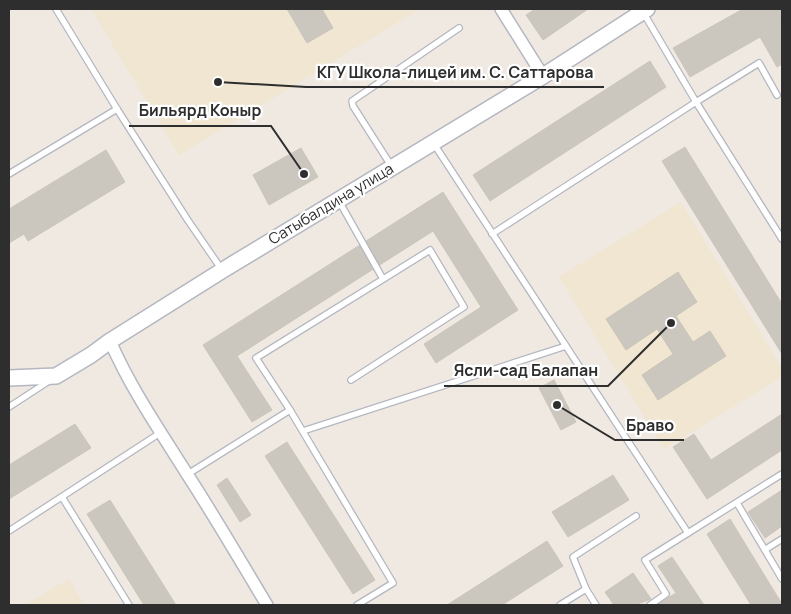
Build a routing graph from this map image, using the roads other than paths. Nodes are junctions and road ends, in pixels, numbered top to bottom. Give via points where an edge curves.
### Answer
1 (56, 9) edge
2 (501, 9) edge
3 (644, 10) edge
4 (459, 28) dead end
5 (543, 76) junction
6 (777, 95) dead end
7 (696, 102) junction
8 (117, 109) junction
9 (433, 142) junction
10 (392, 167) junction
11 (9, 174) edge
12 (338, 199) junction
13 (492, 234) junction
14 (782, 239) edge
15 (223, 270) junction
16 (383, 279) junction
17 (110, 342) junction
18 (566, 346) junction
19 (56, 376) junction
20 (9, 378) edge
21 (350, 380) dead end
22 (9, 407) edge
23 (290, 410) junction
24 (303, 431) junction
25 (160, 433) junction
26 (188, 474) junction
27 (782, 474) edge
28 (62, 497) junction
29 (737, 503) junction
30 (636, 516) dead end
31 (9, 531) edge
32 (688, 533) junction
33 (782, 539) edge
34 (766, 549) junction
35 (782, 579) edge
36 (586, 589) junction
37 (129, 605) edge
38 (267, 605) edge
39 (357, 605) edge
40 (560, 605) edge
41 (596, 605) edge
42 (650, 605) edge

1 - 8 lane
2 - 5 street
3 - 5 street, Сатыбалдина улица
3 - 7 lane
4 - 10 lane via 352,101
5 - 9 street, Сатыбалдина улица
6 - 7 lane via 759,63
7 - 13 lane
7 - 14 lane
8 - 11 lane
8 - 15 lane
9 - 10 street, Сатыбалдина улица
9 - 13 lane
10 - 12 street, Сатыбалдина улица
12 - 15 street, Сатыбалдина улица
12 - 16 lane
13 - 18 lane
15 - 17 street, Сатыбалдина улица
16 - 21 lane via 430,250 464,307
16 - 23 lane via 256,358
17 - 19 street, Сатыбалдина улица
17 - 25 street
18 - 24 lane
18 - 32 lane
19 - 20 street, Сатыбалдина улица
19 - 22 lane
23 - 24 lane
23 - 26 lane
24 - 39 lane via 393,583
25 - 26 street
25 - 28 lane
26 - 38 street
27 - 29 lane
28 - 31 lane
28 - 37 lane
29 - 32 lane
29 - 34 lane
30 - 36 lane via 573,557
32 - 42 lane via 646,560 666,594
33 - 34 lane
34 - 35 lane
36 - 40 lane
36 - 41 lane

